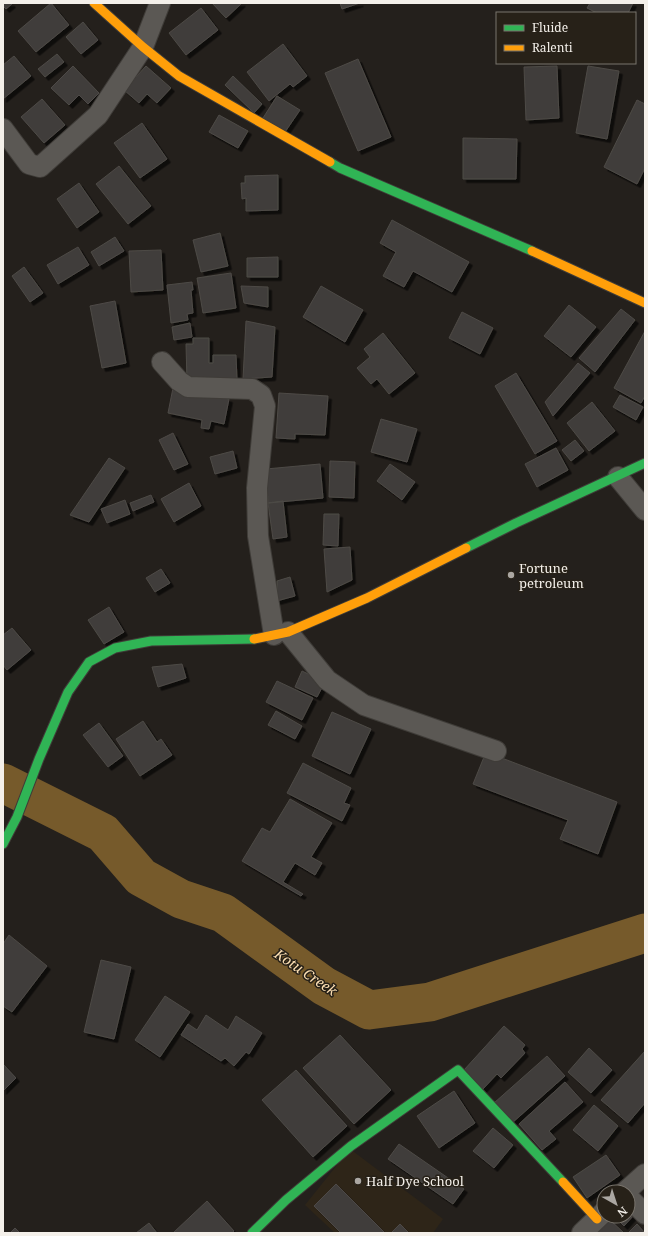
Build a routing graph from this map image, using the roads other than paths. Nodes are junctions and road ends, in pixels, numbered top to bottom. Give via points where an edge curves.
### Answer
1 (94, 3) edge
2 (160, 3) edge
3 (144, 47) junction
4 (3, 129) edge
5 (645, 303) edge
6 (162, 362) dead end
7 (645, 463) edge
8 (618, 476) junction
9 (645, 510) edge
10 (281, 634) junction
11 (496, 751) dead end
12 (3, 844) edge
13 (645, 1174) edge
14 (634, 1184) edge
15 (636, 1205) edge
16 (596, 1211) edge
17 (645, 1214) edge
18 (596, 1220) edge
19 (252, 1233) edge
20 (582, 1233) edge

1 - 3 street
2 - 3 street
3 - 4 street via 98,115 40,167 29,164
3 - 5 street via 179,76 340,168
6 - 10 street via 179,381 188,386 252,389 261,395 265,406 257,488 258,536
7 - 8 street
8 - 9 street
8 - 10 street via 516,523 367,598
10 - 11 street via 327,680 364,705
10 - 12 street via 252,639 151,641 115,648 89,662 68,692 39,759 24,802
13 - 14 street
15 - 17 street
16 - 19 street via 458,1070 351,1146 286,1200
18 - 20 street

